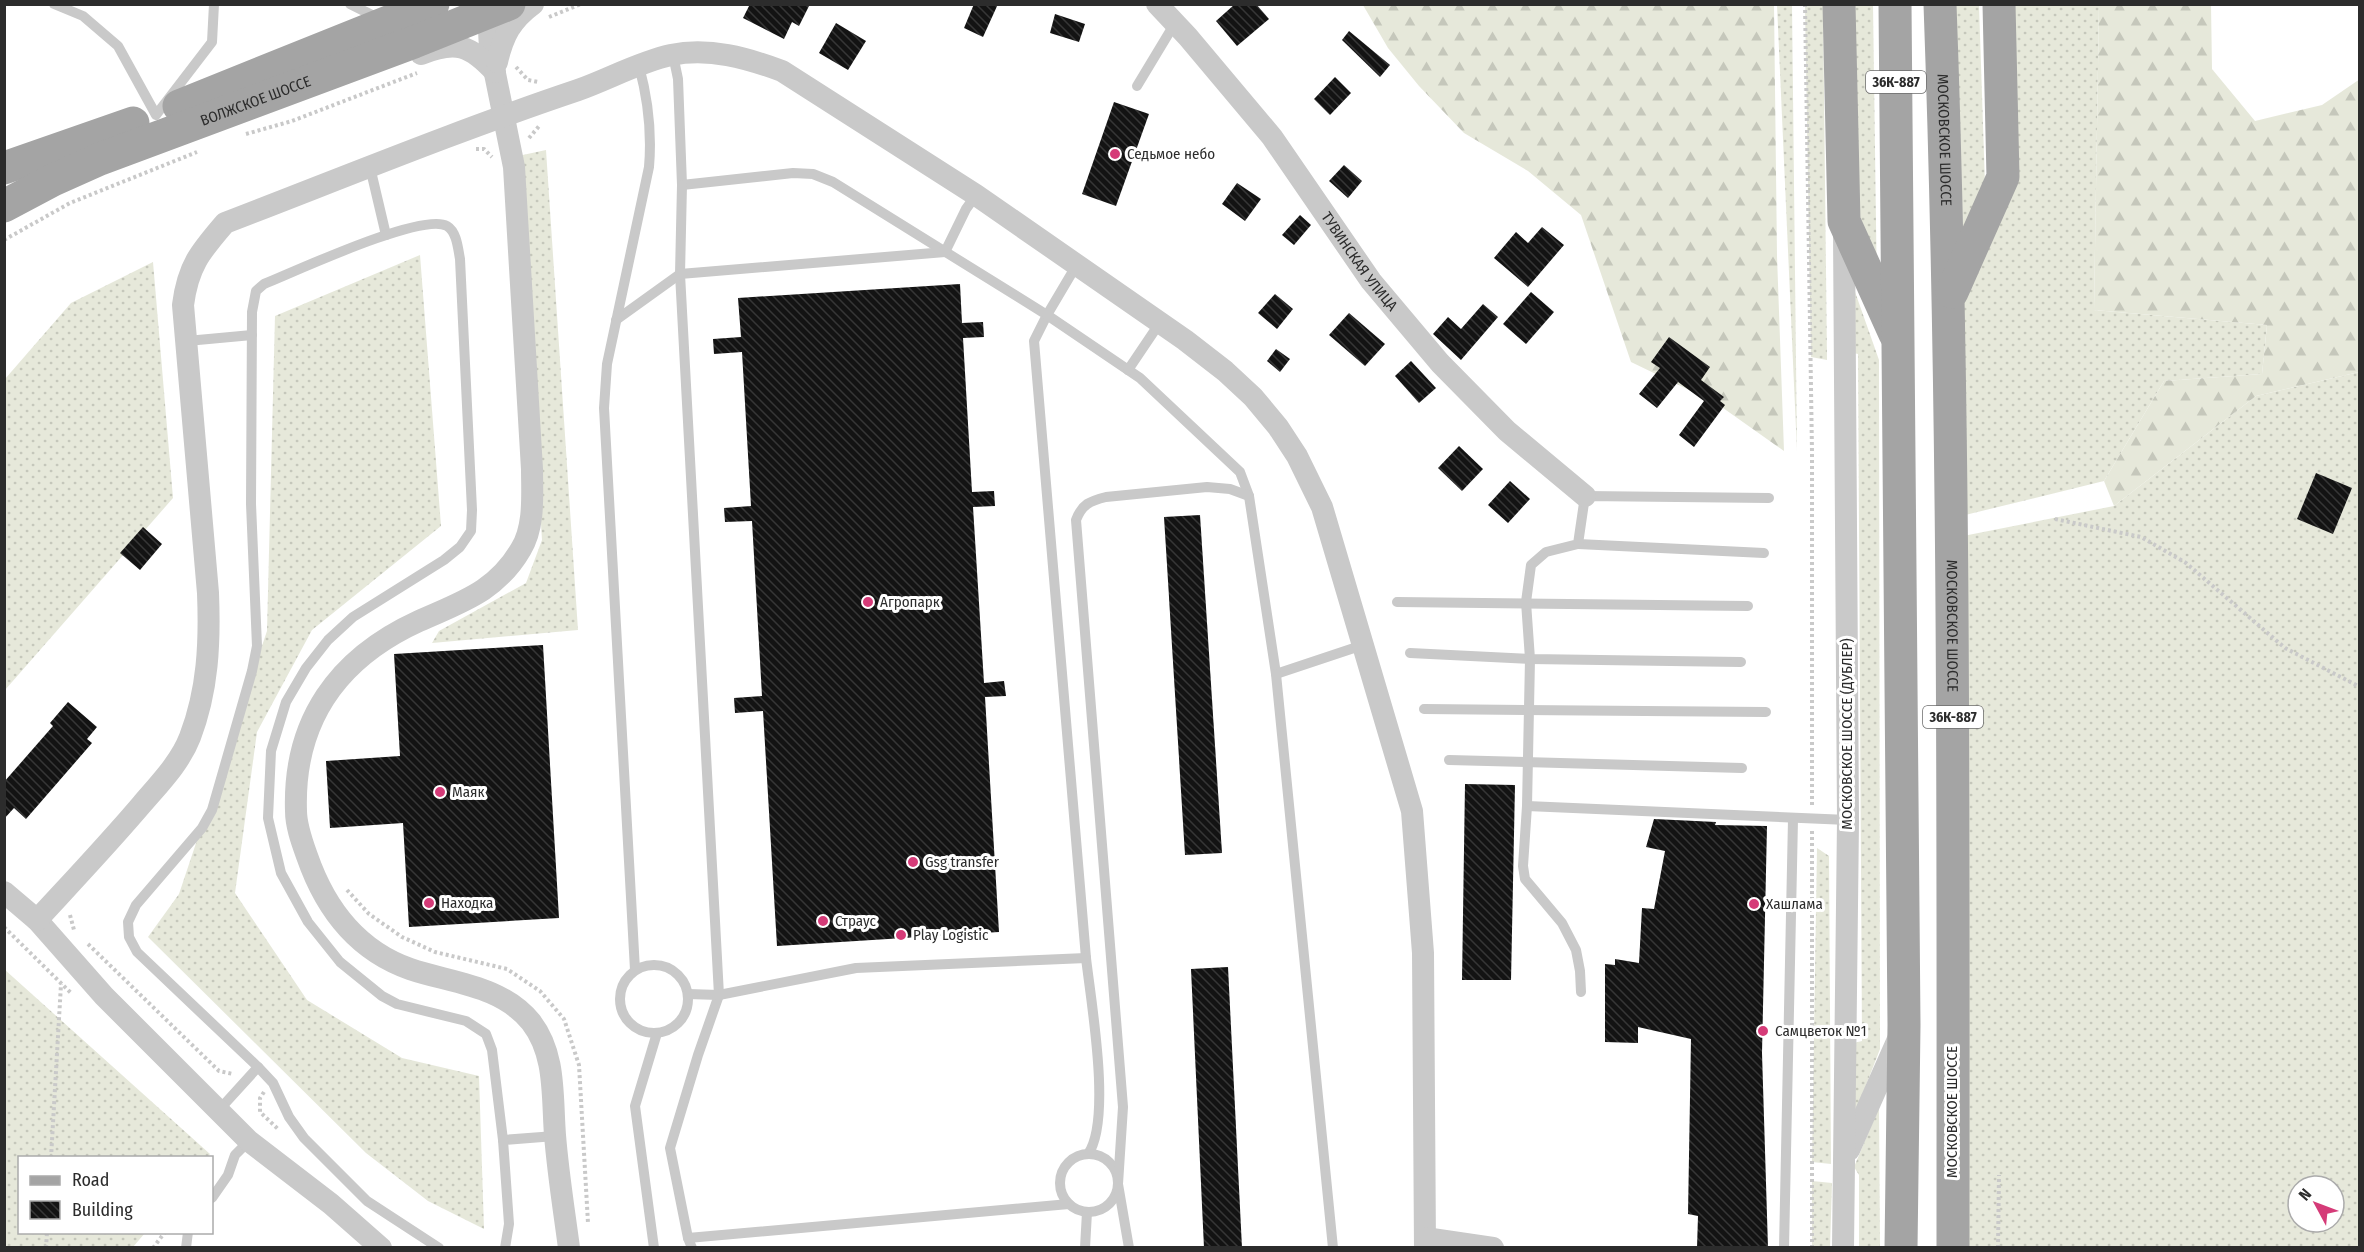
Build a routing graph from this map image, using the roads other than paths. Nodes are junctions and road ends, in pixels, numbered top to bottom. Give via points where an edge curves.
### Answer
1 (54, 4) edge
2 (214, 4) edge
3 (350, 4) edge
4 (1157, 4) edge
5 (1839, 4) edge
6 (1895, 4) edge
7 (1940, 4) edge
8 (1999, 4) edge
9 (496, 7) edge
10 (538, 12) edge
11 (438, 13) edge
12 (385, 14) edge
13 (1175, 22) junction
14 (673, 55) junction
15 (639, 66) junction
16 (504, 67) junction
17 (334, 72) junction
18 (1137, 86) dead end
19 (156, 115) junction
20 (504, 115) junction
21 (5, 167) edge
22 (370, 167) junction
23 (682, 185) junction
24 (976, 195) junction
25 (4, 206) edge
26 (1844, 221) junction
27 (386, 235) junction
28 (945, 252) junction
29 (1076, 266) junction
30 (680, 274) junction
31 (1948, 301) junction
32 (1047, 315) junction
33 (616, 320) junction
34 (1159, 324) junction
35 (252, 335) junction
36 (187, 341) junction
37 (1899, 345) junction
38 (1128, 370) junction
39 (1249, 495) junction
40 (1585, 496) junction
41 (1769, 498) dead end
42 (1578, 544) junction
43 (1764, 553) dead end
44 (1397, 602) dead end
45 (1526, 602) junction
46 (1748, 606) dead end
47 (1364, 645) junction
48 (1410, 653) dead end
49 (1530, 659) junction
50 (1741, 662) dead end
51 (1276, 674) junction
52 (1528, 708) junction
53 (1425, 709) dead end
54 (1766, 712) dead end
55 (1449, 760) dead end
56 (1528, 763) junction
57 (1742, 768) dead end
58 (1527, 806) junction
59 (1793, 819) junction
60 (1848, 820) junction
61 (4, 892) edge
62 (37, 920) junction
63 (1086, 958) junction
64 (635, 970) junction
65 (1581, 992) dead end
66 (688, 994) junction
67 (719, 995) junction
68 (1904, 1025) junction
69 (657, 1033) junction
70 (258, 1067) junction
71 (219, 1110) junction
72 (555, 1136) junction
73 (503, 1140) junction
74 (249, 1141) junction
75 (1088, 1154) junction
76 (1845, 1159) junction
77 (1118, 1184) junction
78 (213, 1197) edge
79 (1069, 1204) junction
80 (1087, 1212) junction
81 (690, 1243) edge
82 (1425, 1243) edge
83 (381, 1248) edge
84 (439, 1248) edge
85 (505, 1248) edge
86 (569, 1248) edge
87 (654, 1248) edge
88 (1085, 1248) edge
89 (1129, 1248) edge
90 (1333, 1248) edge
91 (1493, 1248) edge
92 (1784, 1248) edge
93 (1844, 1248) edge
94 (1902, 1248) edge
95 (1953, 1248) edge

1 - 19 lane via 83,16 118,46
2 - 19 lane via 212,42
3 - 12 lane
4 - 13 street, ТУВИНСКАЯ УЛИЦА
5 - 26 main road
6 - 37 main road, 36К-887
7 - 31 main road, МОСКОВСКОЕ ШОССЕ / 36К-887
8 - 31 main road via 2003,177
9 - 11 main road, ВОЛЖСКОЕ ШОССЕ
9 - 16 street via 490,49
10 - 16 street via 513,21 504,35
11 - 12 main road, ВОЛЖСКОЕ ШОССЕ
11 - 17 main road, ВОЛЖСКОЕ ШОССЕ
12 - 19 main road, ВОЛЖСКОЕ ШОССЕ
13 - 18 lane
13 - 40 street, ТУВИНСКАЯ УЛИЦА via 1272,137 1371,281 1440,363 1507,431
14 - 15 street
14 - 23 lane via 678,79
14 - 24 street via 719,53 782,71
15 - 20 street
15 - 33 lane via 651,135 649,167
16 - 17 street via 452,45 368,74 348,76
16 - 20 street
17 - 25 main road, ВОЛЖСКОЕ ШОССЕ via 100,159
19 - 21 main road, ВОЛЖСКОЕ ШОССЕ
20 - 22 street
20 - 72 street via 514,167 532,469 532,512 523,547 502,576 473,598 385,639 343,674 309,725 300,758 296,814 314,877 327,903 346,927 387,960 493,994 515,1006 530,1021 550,1064
22 - 27 lane
22 - 36 street via 225,223 202,250 186,279 183,305
23 - 28 lane via 813,174 833,182
23 - 30 lane
24 - 28 lane
24 - 29 street
26 - 37 main road
26 - 60 street, МОСКОВСКОЕ ШОССЕ (ДУБЛЕР)
27 - 35 lane via 264,284 253,300
27 - 73 lane via 437,223 448,227 457,240 471,531 444,560 353,617 306,668 286,702 271,751 268,818 281,873 308,922 340,962 397,1004 466,1021 486,1034 492,1050
28 - 30 lane
28 - 32 lane
29 - 32 lane
29 - 34 street
30 - 33 lane
30 - 67 lane
31 - 95 main road, МОСКОВСКОЕ ШОССЕ / 36К-887 via 1953,528
32 - 38 lane
32 - 63 lane via 1034,342
33 - 64 lane via 604,408
34 - 38 lane
34 - 47 street via 1225,371 1253,397 1297,456 1322,507
35 - 36 lane
35 - 70 lane via 251,504 256,654 212,810 202,828 136,904 128,922 129,937 137,952
36 - 62 street via 210,624 207,676 199,709 189,740 171,769
37 - 68 main road, 36К-887
38 - 39 lane via 1240,472
39 - 51 lane
39 - 77 lane via 1207,487 1106,497 1089,501 1076,520 1123,1107
40 - 41 lane
40 - 42 lane
42 - 43 lane
42 - 45 lane via 1545,552 1531,565
44 - 45 lane
45 - 46 lane
45 - 49 lane
47 - 51 lane
47 - 82 street via 1412,811 1423,953
48 - 49 lane
49 - 50 lane
49 - 52 lane
51 - 90 lane
52 - 53 lane
52 - 54 lane
52 - 56 lane
55 - 56 lane
56 - 57 lane
56 - 58 lane
58 - 59 lane
58 - 65 lane via 1525,879 1562,923 1576,950
59 - 60 lane
59 - 92 lane
60 - 76 street, МОСКОВСКОЕ ШОССЕ (ДУБЛЕР)
61 - 62 street
62 - 71 street via 104,996
63 - 67 lane via 856,968
63 - 75 lane via 1101,1098 1094,1145
64 - 66 lane via 657,964 668,967 685,983
64 - 69 lane via 622,988 622,1010 635,1028
66 - 67 lane
66 - 69 lane via 684,1016 668,1030
67 - 81 lane via 670,1148
68 - 76 street
68 - 94 main road, 36К-887
69 - 87 lane via 635,1106
70 - 71 lane
70 - 84 lane via 273,1083 304,1138 367,1201
71 - 74 street
72 - 73 lane
72 - 86 street
73 - 85 lane via 509,1224
74 - 78 lane via 235,1155 228,1175
74 - 83 street via 332,1204
75 - 77 lane via 1109,1161
75 - 79 lane via 1075,1157 1061,1172 1060,1191
76 - 93 street, МОСКОВСКОЕ ШОССЕ (ДУБЛЕР)
77 - 80 lane via 1109,1203
77 - 89 lane
79 - 80 lane
79 - 81 lane
80 - 88 lane
82 - 91 street

